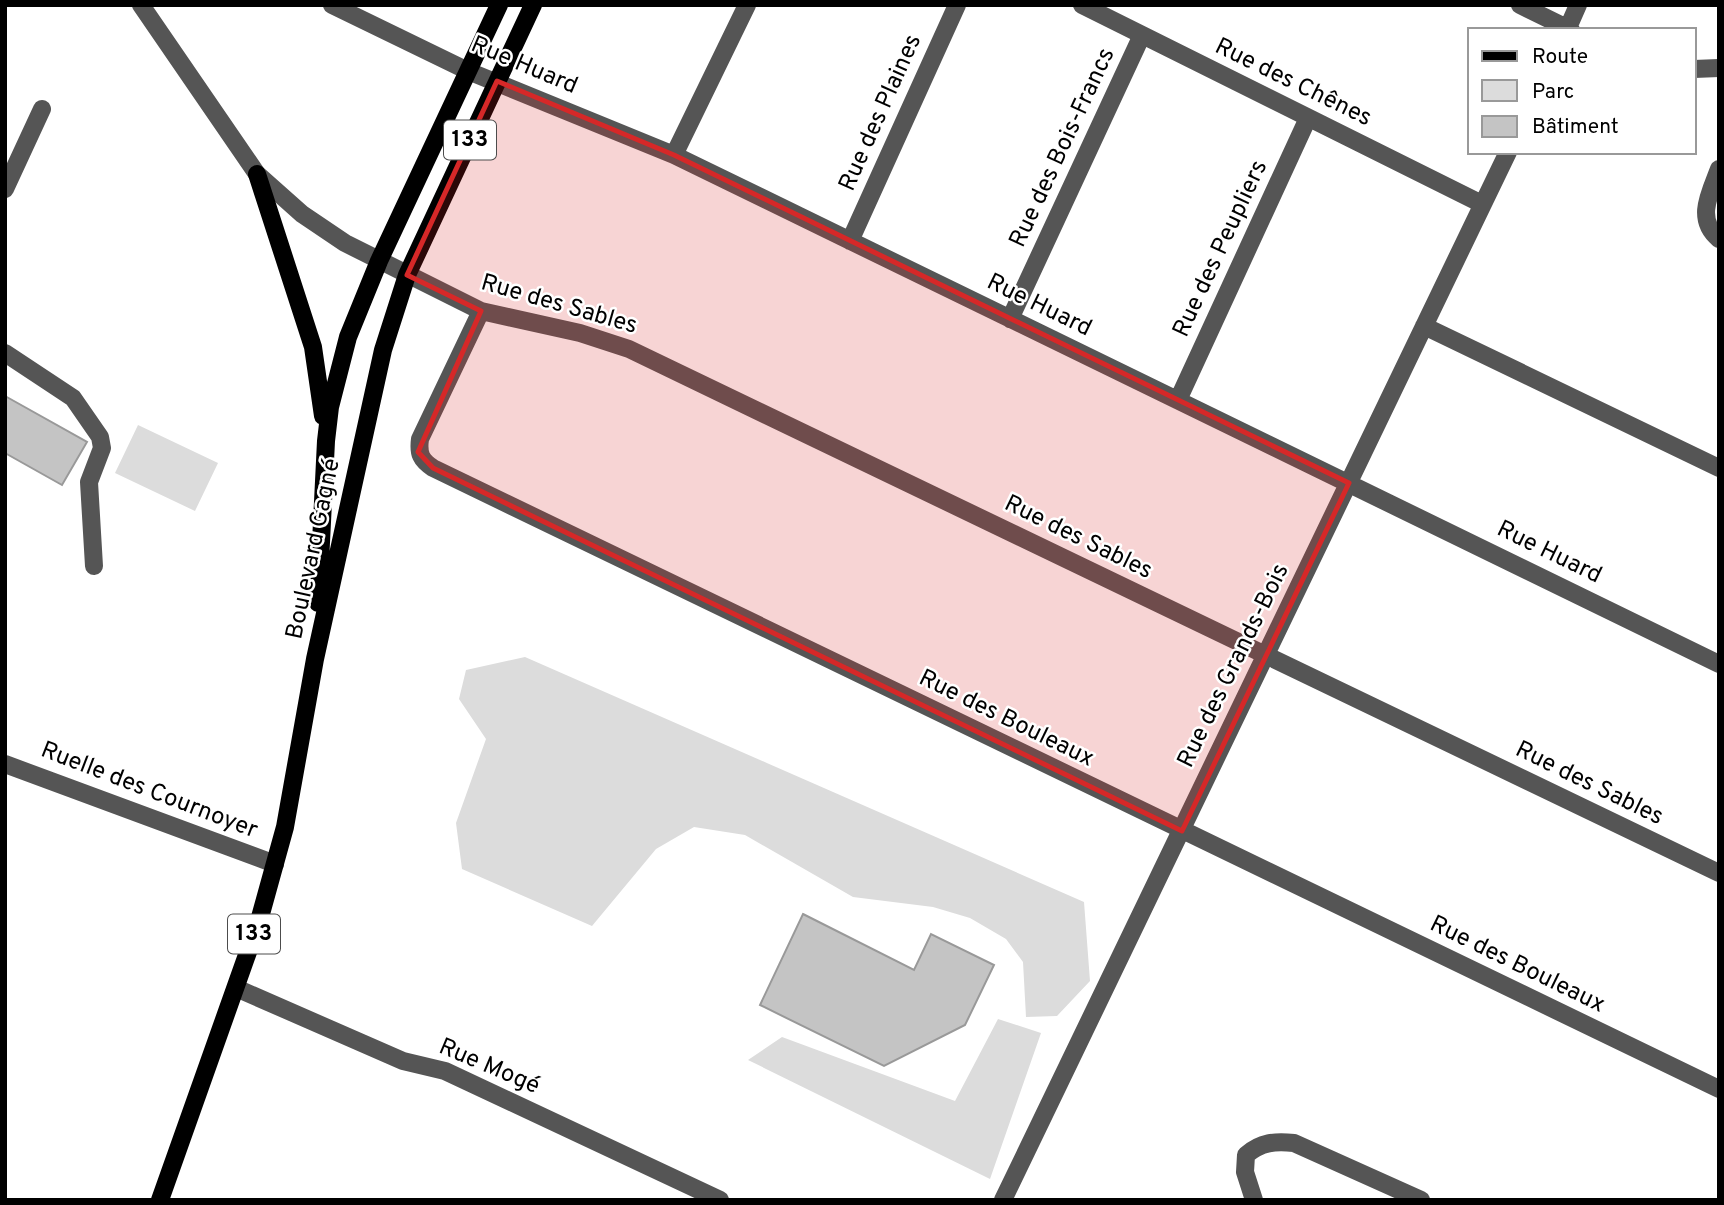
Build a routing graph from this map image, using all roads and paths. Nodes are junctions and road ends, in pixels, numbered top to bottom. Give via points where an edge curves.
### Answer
1 (141, 5) edge
2 (332, 5) edge
3 (499, 5) edge
4 (533, 5) edge
5 (747, 5) edge
6 (957, 5) edge
7 (1082, 5) edge
8 (1520, 5) edge
9 (1578, 5) edge
10 (1567, 28) edge
11 (1569, 28) edge
12 (1142, 35) junction
13 (1719, 68) edge
14 (1696, 69) edge
15 (468, 71) junction
16 (497, 82) junction
17 (42, 109) dead end
18 (1308, 118) junction
19 (1507, 154) edge
20 (674, 155) junction
21 (1719, 169) edge
22 (257, 174) junction
23 (5, 189) edge
24 (1482, 204) junction
25 (1719, 239) edge
26 (850, 241) junction
27 (379, 261) junction
28 (407, 275) junction
29 (481, 311) junction
30 (1010, 318) junction
31 (1424, 326) junction
32 (5, 353) edge
33 (1178, 400) junction
34 (326, 441) junction
35 (1719, 468) edge
36 (1349, 483) junction
37 (94, 566) dead end
38 (1266, 656) junction
39 (315, 659) junction
40 (1719, 664) edge
41 (5, 764) edge
42 (1182, 831) junction
43 (275, 864) junction
44 (1719, 873) edge
45 (236, 988) junction
46 (1719, 1089) edge
47 (160, 1200) edge
48 (720, 1200) edge
49 (1003, 1200) edge
50 (1254, 1200) edge
51 (1421, 1200) edge

1 - 22 street, Rue des Sables
2 - 15 street, Rue Huard
3 - 15 main road, Boulevard Gagné / 133
4 - 16 main road, Boulevard Gagné / 133
5 - 20 street
6 - 26 street, Rue des Plaines
7 - 12 street, Rue des Chênes
8 - 10 street
9 - 11 street
12 - 18 street, Rue des Chênes
12 - 30 street, Rue des Bois-Francs
13 - 14 street
15 - 16 street, Rue Huard
15 - 27 main road, Boulevard Gagné / 133
16 - 20 street, Rue Huard
16 - 28 main road, Boulevard Gagné / 133
17 - 23 street
18 - 24 street, Rue des Chênes
18 - 33 street, Rue des Peupliers
19 - 24 street, Rue des Grands-Bois
20 - 26 street, Rue Huard
21 - 25 street via 1704,212 1710,231
22 - 27 street, Rue des Sables via 302,214
22 - 34 main road via 313,347
24 - 31 street, Rue des Grands-Bois
26 - 30 street, Rue Huard
27 - 28 street, Rue des Sables
27 - 34 main road, Boulevard Gagné / 133 via 348,337
28 - 29 street, Rue des Sables
28 - 39 main road, Boulevard Gagné / 133 via 383,350
29 - 38 street, Rue des Sables via 629,349
29 - 42 street, Rue des Bouleaux via 420,439 418,452 423,461
30 - 33 street, Rue Huard
31 - 35 street
31 - 36 street, Rue des Grands-Bois
32 - 37 street via 73,398 100,437 102,448 89,482
33 - 36 street, Rue Huard
34 - 39 main road, Boulevard Gagné / 133
36 - 38 street, Rue des Grands-Bois
36 - 40 street, Rue Huard
38 - 42 street, Rue des Grands-Bois
38 - 44 street, Rue des Sables
39 - 43 main road, 133
41 - 43 street, Ruelle des Cournoyer
42 - 46 street, Rue des Bouleaux
42 - 49 street, Rue des Grands-Bois
43 - 45 main road, 133
45 - 47 main road, 133
45 - 48 street, Rue Mogé via 403,1061 445,1071
50 - 51 street via 1245,1172 1247,1155 1258,1144 1280,1141 1294,1143

